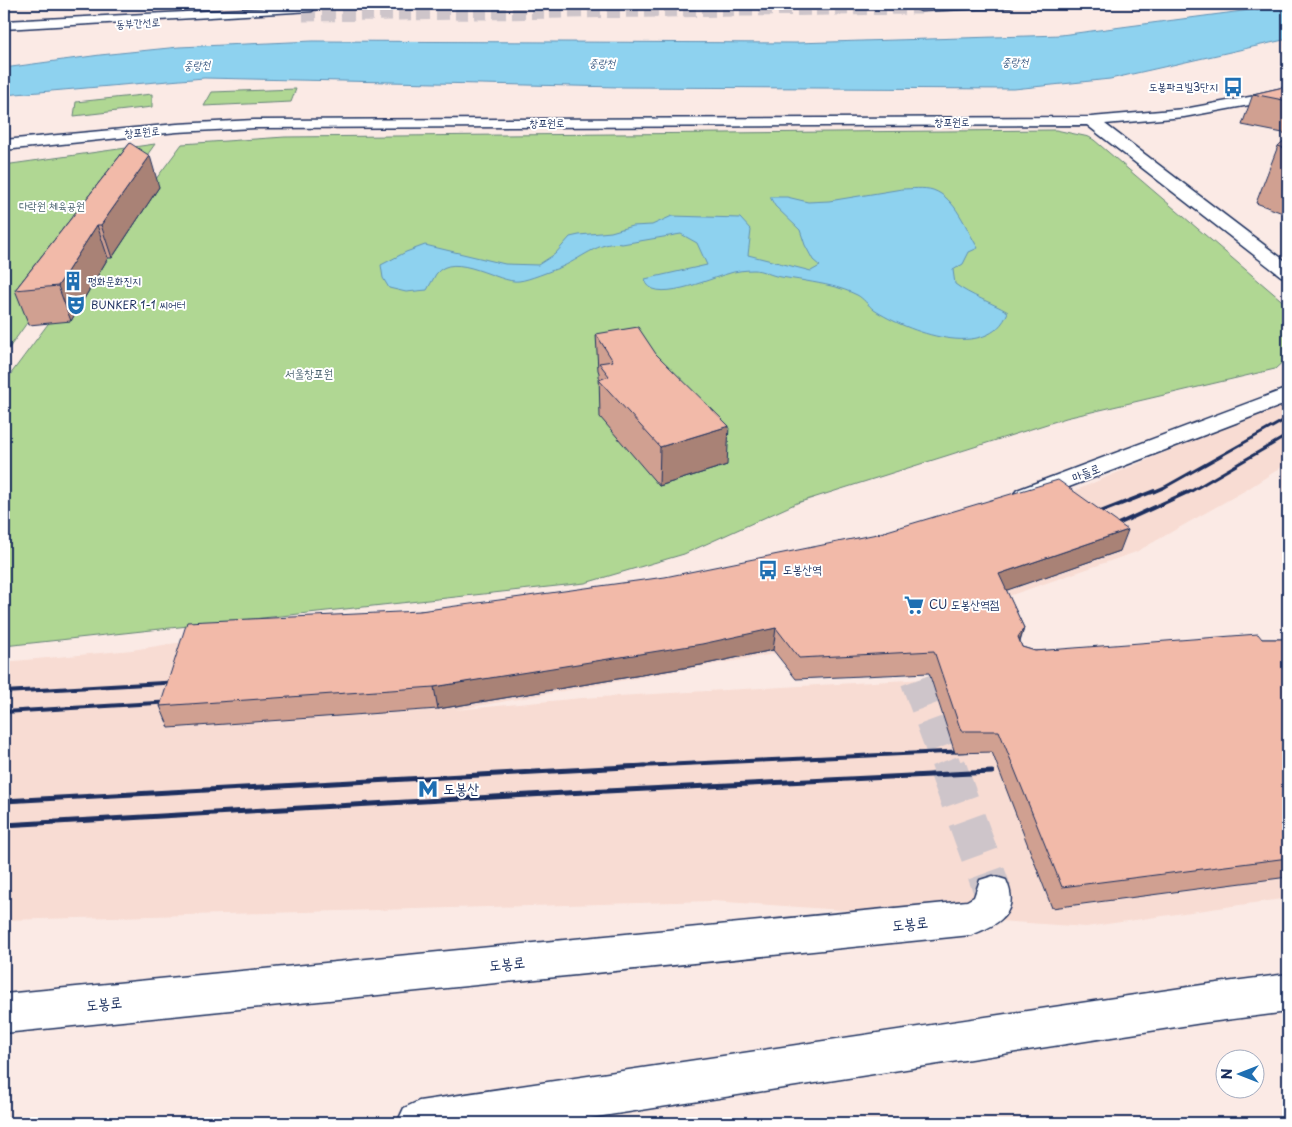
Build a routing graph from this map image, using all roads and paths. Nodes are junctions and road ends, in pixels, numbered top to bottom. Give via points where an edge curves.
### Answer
1 (1011, 4) edge
2 (921, 8) dead end
3 (4, 25) edge
4 (4, 32) edge
5 (1288, 94) edge
6 (1091, 121) junction
7 (4, 145) edge
8 (1288, 272) edge
9 (1288, 395) edge
10 (1004, 502) edge
11 (992, 892) tunnel mouth
12 (1288, 993) edge
13 (4, 1014) edge
14 (419, 1123) edge

1 - 2 main road
3 - 4 main road, 동부간선로 via 121,17 306,12
5 - 6 main road via 1184,113
6 - 7 main road, 창포원로 via 254,124
6 - 8 main road
9 - 10 main road, 마들로
11 - 13 main road, 도봉로 via 993,903 971,918
12 - 14 main road

